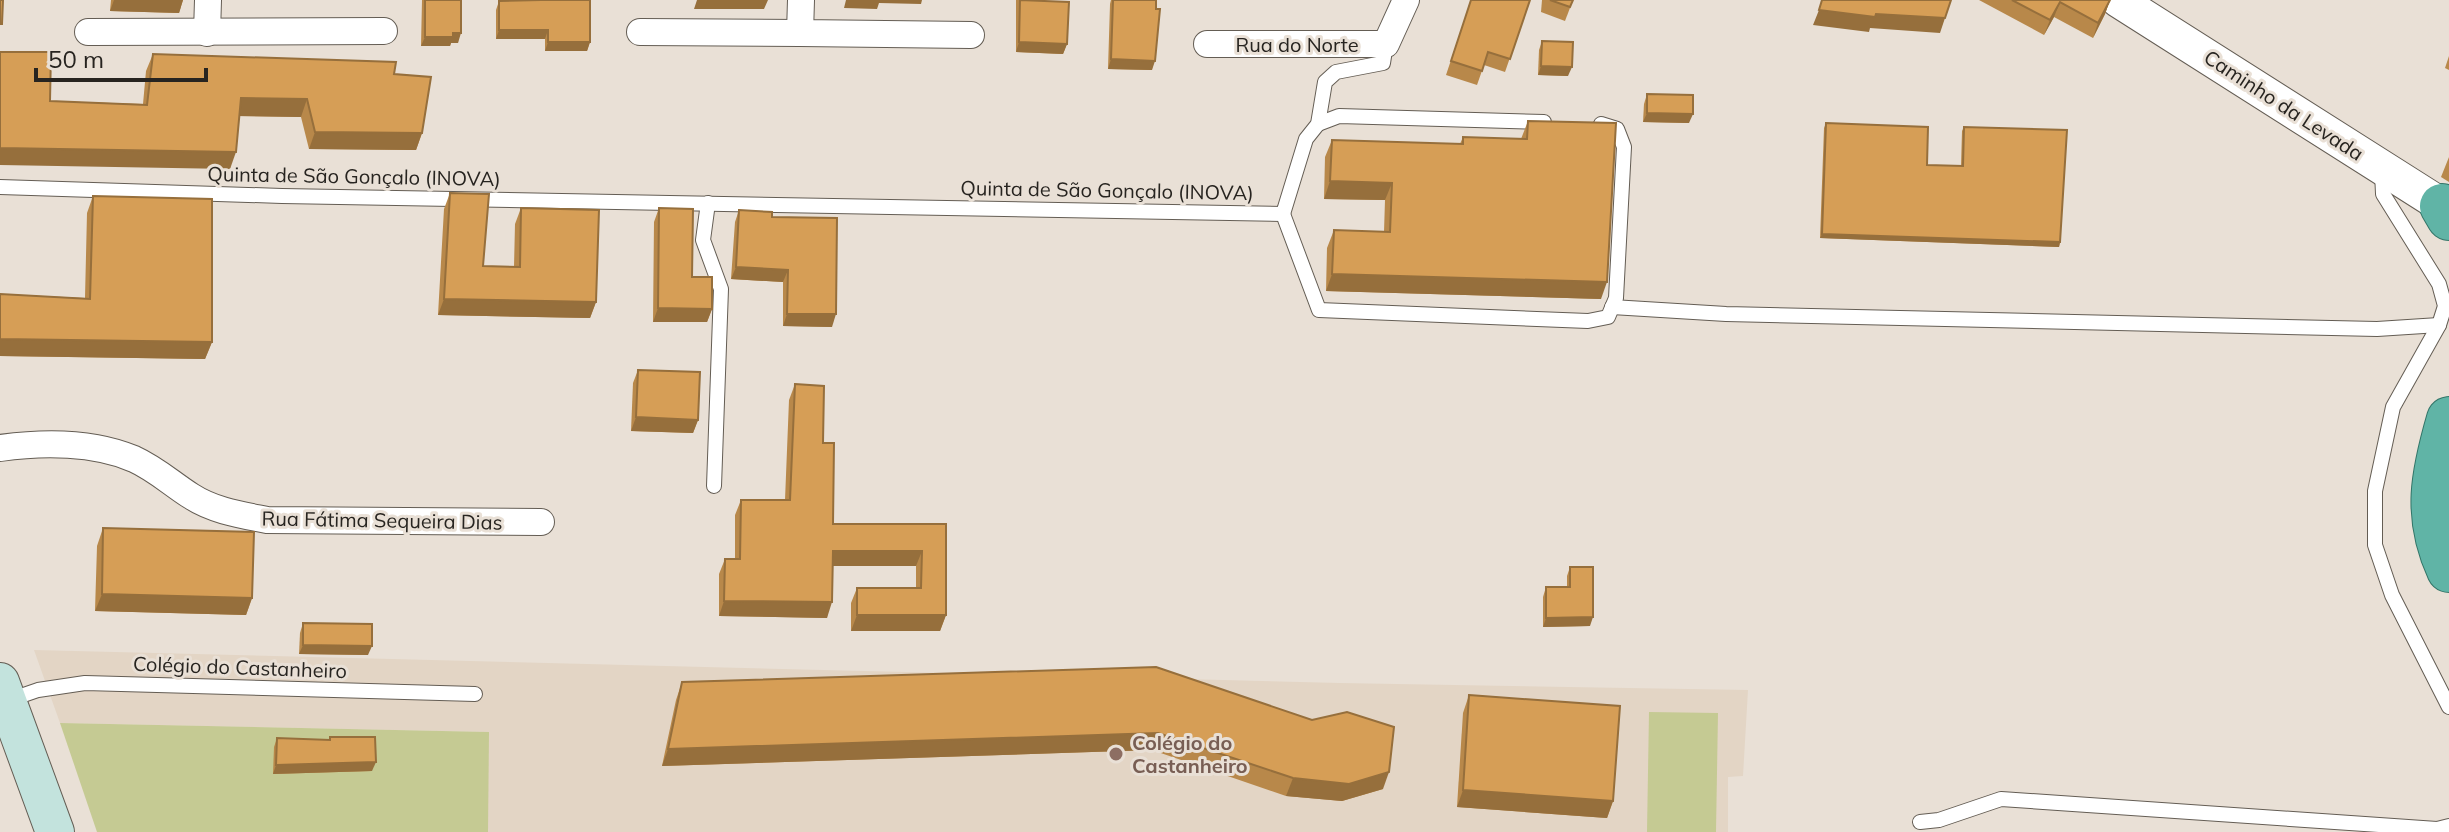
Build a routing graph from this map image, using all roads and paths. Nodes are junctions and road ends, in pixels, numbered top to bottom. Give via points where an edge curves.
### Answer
1 (208, 0) edge
2 (801, 0) edge
3 (1406, 0) edge
4 (2118, 0) edge
5 (384, 31) dead end
6 (88, 32) dead end
7 (640, 32) dead end
8 (207, 33) junction
9 (800, 33) junction
10 (971, 35) dead end
11 (1207, 44) dead end
12 (1386, 44) junction
13 (1554, 122) edge
14 (1584, 123) edge
15 (1318, 124) junction
16 (2382, 171) junction
17 (0, 187) edge
18 (708, 203) junction
19 (2447, 211) edge
20 (1283, 214) junction
21 (1612, 307) junction
22 (2439, 325) junction
23 (2449, 419) edge
24 (0, 448) edge
25 (714, 486) dead end
26 (541, 522) dead end
27 (2449, 570) edge
28 (3, 691) edge
29 (475, 694) dead end
30 (2449, 707) edge
31 (1920, 822) dead end
32 (2449, 826) edge
33 (55, 832) edge

1 - 8 street
2 - 9 street
3 - 12 street, Rua do Norte
4 - 16 street, Caminho da Levada
5 - 8 street
6 - 8 street
7 - 9 street
9 - 10 street
11 - 12 street, Rua do Norte
12 - 15 lane via 1383,63 1336,72 1325,82
13 - 15 lane via 1339,116
14 - 21 lane via 1617,129 1624,147
15 - 20 lane via 1306,139
16 - 19 street, Caminho da Levada
16 - 22 lane via 2383,194 2439,284 2445,306
17 - 18 lane, Quinta de São Gonçalo (INOVA)
18 - 20 lane, Quinta de São Gonçalo (INOVA)
18 - 25 lane via 703,240 721,289
20 - 21 lane via 1319,310 1588,321 1608,317
21 - 22 lane via 1774,316 2377,329
22 - 30 lane via 2393,407 2375,491 2375,545 2392,595
23 - 27 highway via 2433,474 2433,521
24 - 26 street, Rua Fátima Sequeira Dias via 96,449 133,459 226,512 267,520
28 - 29 lane, Colégio do Castanheiro via 85,683
28 - 33 main road
31 - 32 lane via 2001,799

